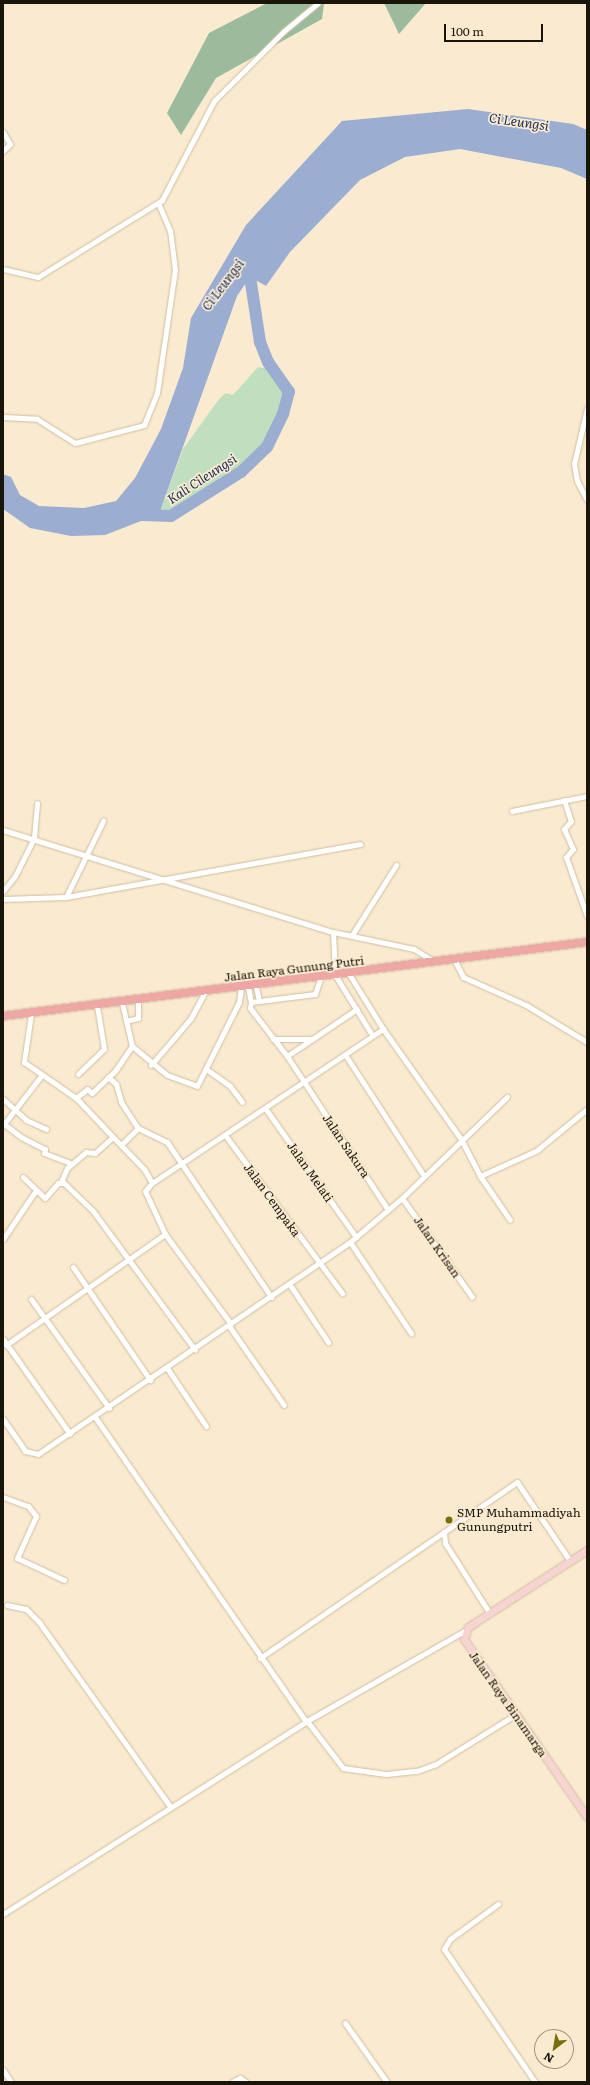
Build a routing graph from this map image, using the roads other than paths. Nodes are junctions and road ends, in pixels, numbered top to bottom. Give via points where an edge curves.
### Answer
1 (318, 3) edge
2 (3, 132) edge
3 (3, 150) edge
4 (158, 203) junction
5 (3, 269) edge
6 (587, 408) edge
7 (3, 417) edge
8 (587, 500) edge
9 (587, 796) edge
10 (564, 800) junction
11 (37, 803) dead end
12 (512, 811) dead end
13 (103, 821) dead end
14 (3, 830) edge
15 (34, 838) junction
16 (360, 844) dead end
17 (88, 855) junction
18 (396, 866) dead end
19 (155, 879) junction
20 (3, 891) edge
21 (66, 897) junction
22 (3, 899) edge
23 (587, 916) edge
24 (333, 932) junction
25 (352, 934) junction
26 (587, 942) edge
27 (455, 961) junction
28 (433, 962) junction
29 (349, 974) junction
30 (335, 975) junction
31 (320, 979) junction
32 (249, 987) junction
33 (206, 992) junction
34 (138, 1001) junction
35 (259, 1001) junction
36 (251, 1002) junction
37 (122, 1003) junction
38 (98, 1006) junction
39 (357, 1009) junction
40 (31, 1014) junction
41 (3, 1016) edge
42 (126, 1021) junction
43 (383, 1029) junction
44 (372, 1035) junction
45 (273, 1039) junction
46 (312, 1039) junction
47 (587, 1042) edge
48 (132, 1046) junction
49 (287, 1056) junction
50 (346, 1056) junction
51 (151, 1065) junction
52 (206, 1069) junction
53 (78, 1074) dead end
54 (41, 1076) junction
55 (108, 1077) junction
56 (303, 1083) junction
57 (507, 1097) dead end
58 (76, 1098) junction
59 (3, 1099) edge
60 (242, 1102) dead end
61 (265, 1108) junction
62 (14, 1109) junction
63 (587, 1109) edge
64 (138, 1128) junction
65 (46, 1129) dead end
66 (225, 1135) junction
67 (113, 1137) junction
68 (461, 1139) junction
69 (122, 1144) junction
70 (181, 1163) junction
71 (72, 1164) junction
72 (424, 1176) junction
73 (480, 1176) junction
74 (23, 1177) dead end
75 (61, 1182) junction
76 (152, 1183) junction
77 (36, 1190) junction
78 (402, 1198) junction
79 (388, 1210) junction
80 (510, 1220) dead end
81 (165, 1234) junction
82 (356, 1237) junction
83 (3, 1239) edge
84 (350, 1242) junction
85 (130, 1258) junction
86 (318, 1264) junction
87 (73, 1267) dead end
88 (290, 1285) junction
89 (86, 1287) junction
90 (342, 1294) dead end
91 (271, 1297) junction
92 (472, 1297) dead end
93 (31, 1299) dead end
94 (44, 1317) junction
95 (230, 1325) junction
96 (411, 1333) dead end
97 (3, 1339) edge
98 (328, 1342) dead end
99 (6, 1345) junction
100 (195, 1350) junction
101 (167, 1368) junction
102 (150, 1380) junction
103 (284, 1405) dead end
104 (109, 1408) junction
105 (95, 1417) junction
106 (3, 1419) edge
107 (206, 1426) dead end
108 (70, 1434) junction
109 (3, 1497) edge
110 (444, 1532) junction
111 (587, 1550) edge
112 (570, 1561) junction
113 (64, 1580) dead end
114 (7, 1604) dead end
115 (490, 1614) junction
116 (464, 1631) junction
117 (260, 1658) junction
118 (515, 1714) junction
119 (306, 1721) junction
120 (170, 1806) junction
121 (587, 1817) edge
122 (498, 1904) dead end
123 (3, 1914) edge
124 (345, 2024) dead end
125 (3, 2070) edge
126 (11, 2082) edge
127 (232, 2082) edge
128 (246, 2082) edge
129 (387, 2082) edge
130 (535, 2082) edge

1 - 4 street via 218,97 203,118 184,164
2 - 3 street via 10,144
4 - 5 street via 38,278
4 - 7 street via 170,231 175,270 156,393 144,426 75,443 37,419
6 - 8 street via 574,464 577,481
9 - 10 street
10 - 12 street
10 - 23 street via 571,821 564,829 573,849 566,858
11 - 15 street
13 - 17 street
14 - 15 street
15 - 17 street
15 - 20 street via 15,876
16 - 19 street
17 - 19 street
17 - 21 street
18 - 25 street
19 - 21 street
19 - 24 street via 328,927
21 - 22 street
24 - 25 street
24 - 30 street
25 - 28 street via 414,949
26 - 27 main road, Jalan Raya Gunung Putri
27 - 28 main road, Jalan Raya Gunung Putri
27 - 47 street via 463,977 526,1005
28 - 29 main road, Jalan Raya Gunung Putri
29 - 30 main road, Jalan Raya Gunung Putri
29 - 43 street
30 - 31 main road, Jalan Raya Gunung Putri
30 - 39 street
31 - 32 main road, Jalan Raya Gunung Putri
31 - 35 street via 315,994
32 - 33 main road, Jalan Raya Gunung Putri
32 - 35 street
32 - 36 street, Jalan Sakura
32 - 52 street
33 - 34 main road, Jalan Raya Gunung Putri
33 - 51 street via 191,1018
34 - 37 main road, Jalan Raya Gunung Putri
34 - 42 street via 138,1018
35 - 36 street
36 - 45 street, Jalan Sakura via 252,1013
37 - 38 main road, Jalan Raya Gunung Putri
37 - 42 street
38 - 40 main road, Jalan Raya Gunung Putri
38 - 53 street via 104,1049
39 - 44 street
39 - 46 street
40 - 41 main road, Jalan Raya Gunung Putri
40 - 54 street via 24,1062
42 - 48 street
43 - 44 street
43 - 68 street
44 - 50 street
45 - 46 street
45 - 49 street, Jalan Sakura
46 - 49 street
48 - 51 street
48 - 55 street
49 - 56 street, Jalan Sakura
50 - 56 street
50 - 72 street
51 - 52 street via 194,1087
52 - 60 street via 230,1086
54 - 58 street
54 - 62 street
55 - 58 street via 92,1093 87,1089
55 - 64 street via 116,1084 120,1102
56 - 61 street
56 - 79 street, Jalan Sakura
57 - 68 street
58 - 67 street
59 - 62 street
61 - 66 street
61 - 82 street, Jalan Melati
62 - 65 street
62 - 71 street via 4,1124 45,1148 47,1155
63 - 73 street via 536,1151
64 - 69 street
64 - 70 street via 167,1142
66 - 70 street
66 - 86 street, Jalan Cempaka
67 - 69 street
67 - 71 street via 95,1153 86,1152
68 - 72 street
68 - 73 street
69 - 76 street
70 - 76 street
70 - 91 street
71 - 75 street
72 - 78 street
73 - 80 street
74 - 77 street
75 - 77 street via 47,1198
75 - 85 street via 101,1220
76 - 81 street via 145,1198
77 - 83 street
78 - 79 street
78 - 92 street, Jalan Krisan
79 - 82 street
81 - 85 street
81 - 95 street
82 - 84 street
84 - 86 street
84 - 96 street
85 - 89 street
85 - 100 street
86 - 88 street
86 - 90 street, Jalan Cempaka
87 - 89 street
88 - 91 street
88 - 98 street
89 - 94 street
89 - 102 street
91 - 95 street
93 - 94 street
94 - 99 street
94 - 104 street
95 - 100 street
95 - 103 street
97 - 99 street
99 - 108 street
100 - 101 street
101 - 102 street
101 - 107 street
102 - 104 street
104 - 105 street
105 - 108 street
105 - 117 street
106 - 108 street via 25,1450 33,1455
109 - 113 street via 28,1506 36,1516 17,1558
110 - 112 street via 517,1482
110 - 115 street via 445,1543
110 - 117 street
111 - 112 street
112 - 115 street
114 - 120 street via 26,1609 39,1622
115 - 116 street
116 - 118 street, Jalan Raya Binamarga via 466,1646
116 - 119 street
117 - 119 street
118 - 119 street via 436,1764 417,1771 386,1774 343,1768
118 - 121 street, Jalan Raya Binamarga
119 - 120 street
120 - 123 street
122 - 130 street via 450,1939 444,1949
124 - 129 street
125 - 126 street
127 - 128 street via 240,2078

